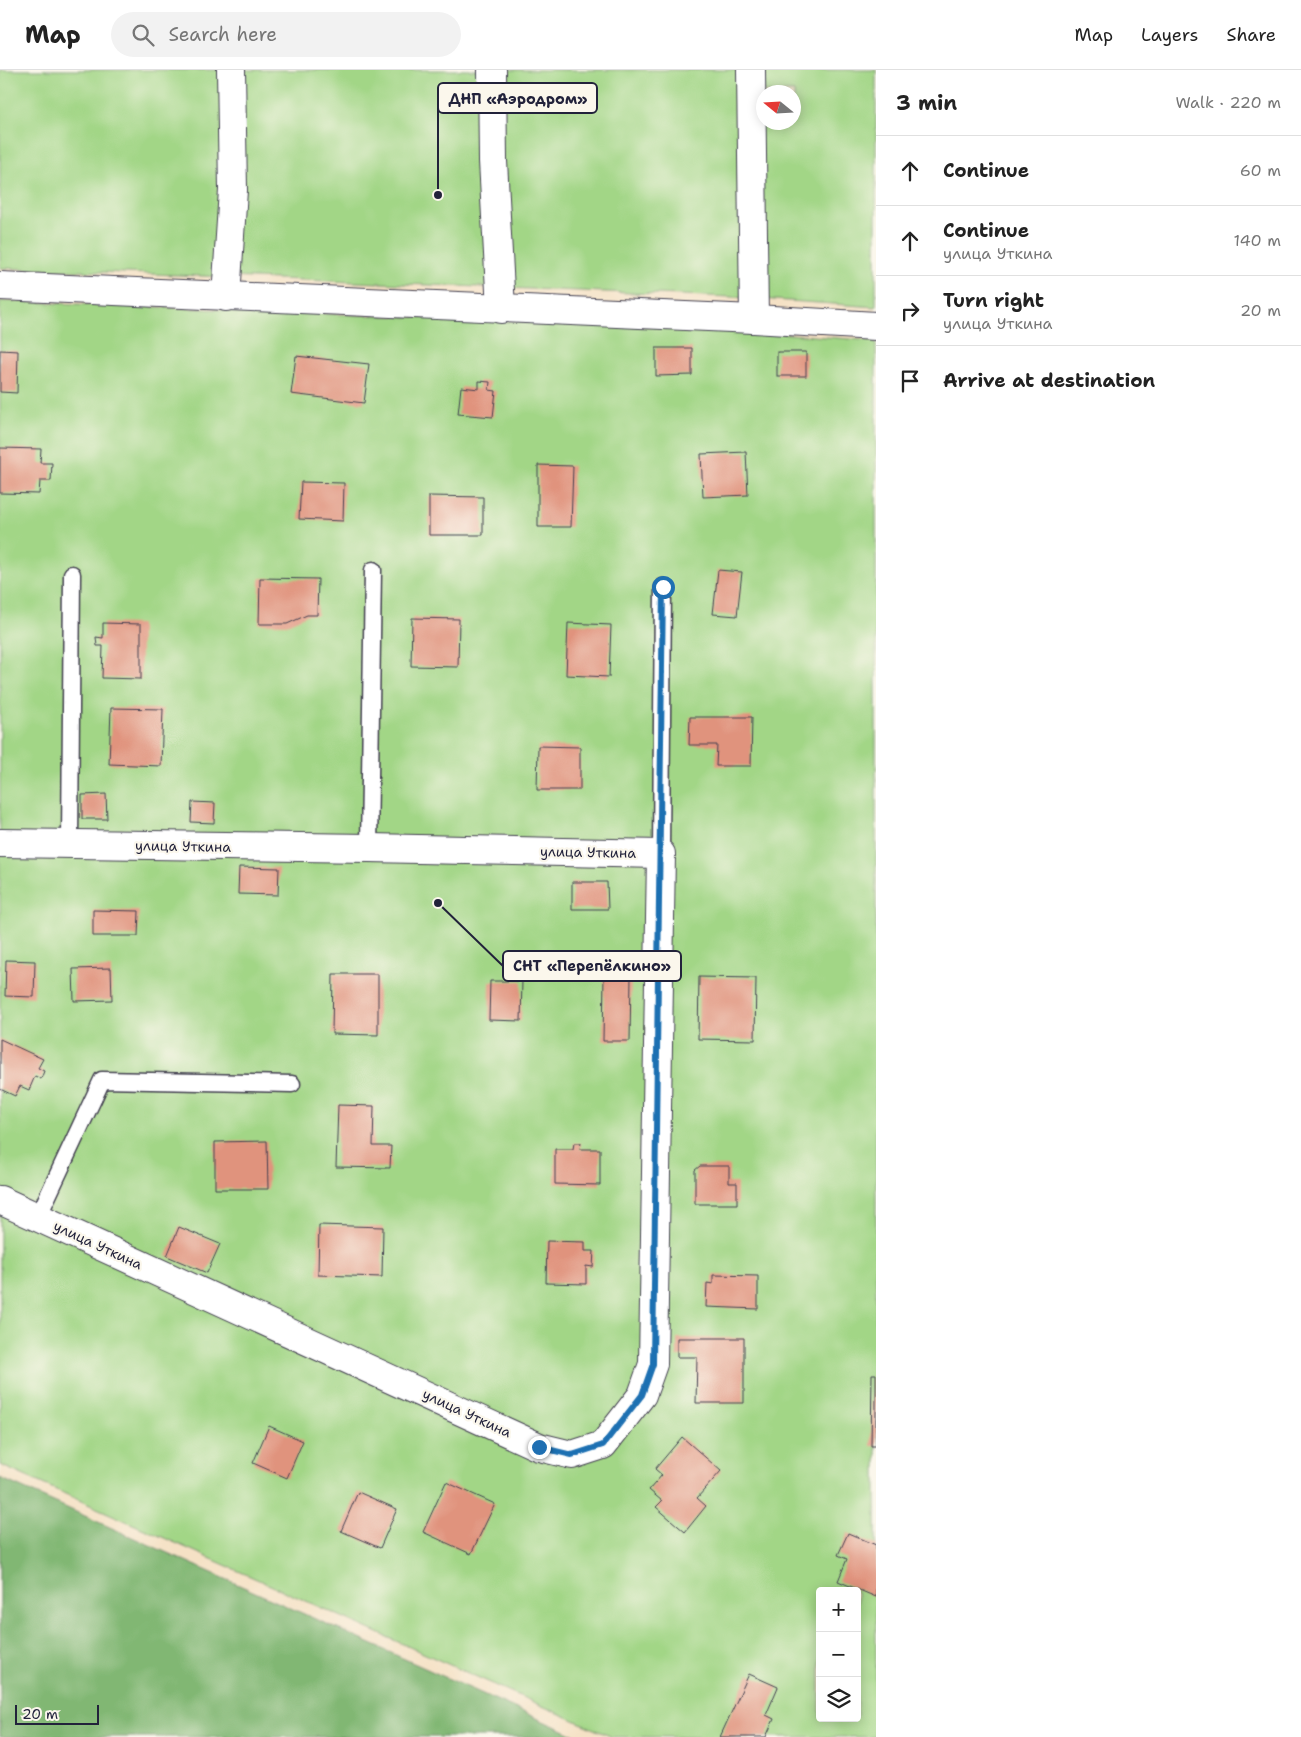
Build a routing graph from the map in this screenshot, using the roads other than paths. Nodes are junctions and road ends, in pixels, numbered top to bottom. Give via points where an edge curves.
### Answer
1 (231, 70) edge
2 (492, 70) edge
3 (751, 70) edge
4 (0, 286) edge
5 (226, 297) junction
6 (501, 309) junction
7 (754, 319) junction
8 (876, 326) edge
9 (373, 570) dead end
10 (72, 574) dead end
11 (663, 587) dead end
12 (0, 843) edge
13 (70, 844) junction
14 (369, 848) junction
15 (660, 854) junction
16 (292, 1084) dead end
17 (0, 1200) edge
18 (38, 1217) junction

1 - 5 street via 233,190
2 - 6 street
3 - 7 street
4 - 5 street
5 - 6 street
6 - 7 street
7 - 8 street
9 - 14 lane
10 - 13 lane
11 - 15 lane
12 - 13 street, улица Уткина
13 - 14 street, улица Уткина
14 - 15 street, улица Уткина
15 - 18 street, улица Уткина via 653,1364 642,1395 603,1445 572,1455 539,1447
16 - 18 lane via 102,1080
17 - 18 street, улица Уткина

